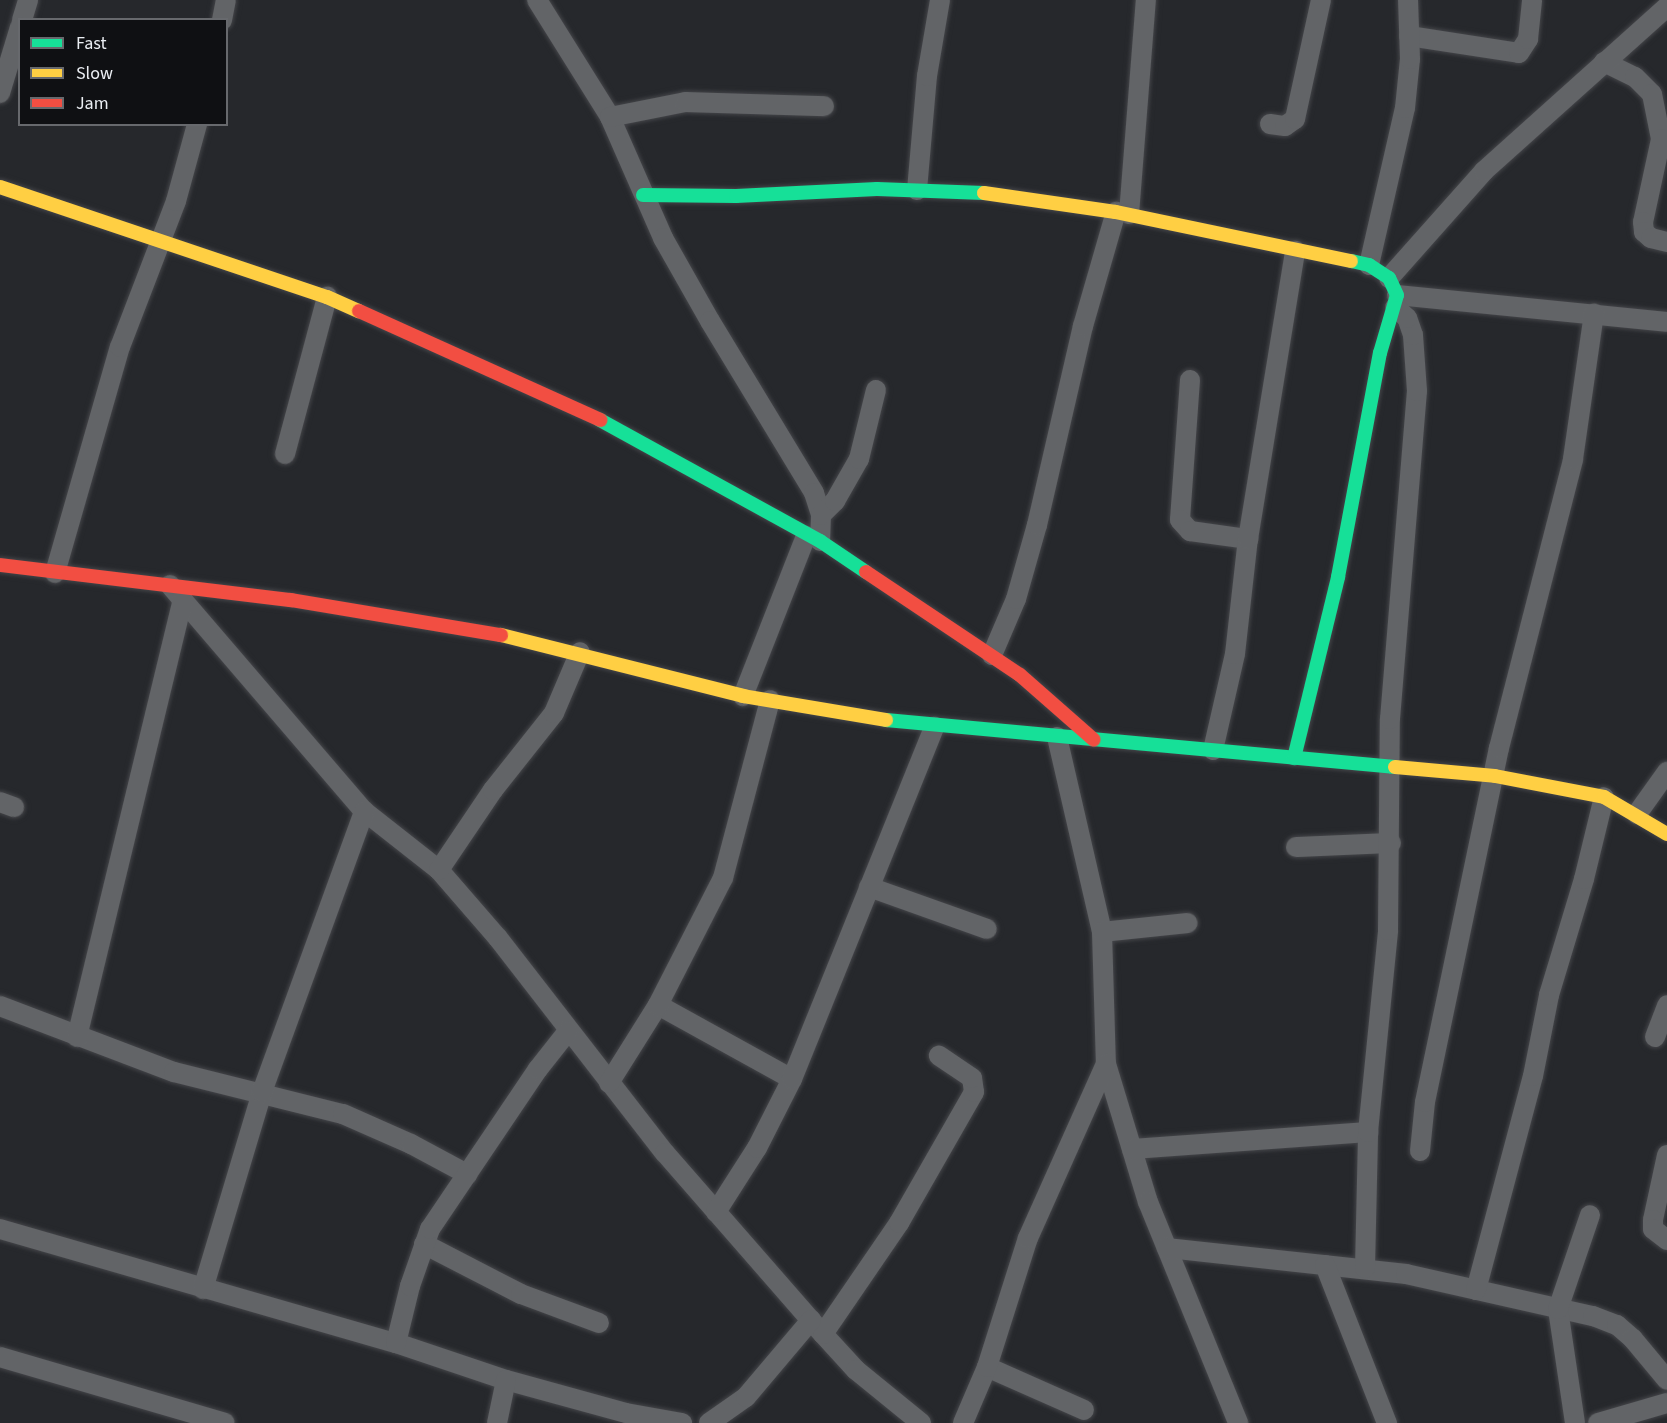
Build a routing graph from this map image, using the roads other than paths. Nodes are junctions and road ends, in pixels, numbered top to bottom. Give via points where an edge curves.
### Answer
1 (27, 0) edge
2 (226, 0) edge
3 (537, 0) edge
4 (940, 0) edge
5 (1146, 0) edge
6 (1321, 0) edge
7 (1408, 0) edge
8 (1532, 0) edge
9 (1667, 7) edge
10 (22, 18) edge
11 (222, 18) edge
12 (18, 34) edge
13 (1409, 36) junction
14 (1604, 62) junction
15 (0, 93) edge
16 (824, 106) dead end
17 (610, 117) junction
18 (1270, 124) dead end
19 (196, 126) edge
20 (1662, 167) edge
21 (0, 187) edge
22 (917, 190) junction
23 (643, 195) junction
24 (1122, 213) junction
25 (160, 241) junction
26 (1667, 242) edge
27 (1295, 251) junction
28 (1370, 265) junction
29 (1394, 294) junction
30 (327, 297) junction
31 (1594, 314) junction
32 (1667, 322) edge
33 (1190, 380) dead end
34 (876, 390) dead end
35 (285, 454) dead end
36 (821, 515) junction
37 (813, 538) junction
38 (1248, 539) junction
39 (0, 565) edge
40 (55, 573) junction
41 (170, 585) junction
42 (182, 603) junction
43 (580, 652) junction
44 (992, 655) junction
45 (743, 696) junction
46 (770, 700) junction
47 (934, 727) junction
48 (1057, 737) junction
49 (1094, 740) junction
50 (1213, 750) junction
51 (1294, 758) junction
52 (1389, 766) junction
53 (1667, 772) edge
54 (1495, 776) junction
55 (1604, 797) junction
56 (364, 811) junction
57 (1637, 814) junction
58 (1667, 834) edge
59 (1391, 843) junction
60 (1296, 847) dead end
61 (439, 870) junction
62 (869, 887) junction
63 (1188, 923) dead end
64 (987, 929) dead end
65 (1102, 932) junction
66 (658, 1005) junction
67 (1667, 1005) edge
68 (0, 1006) edge
69 (568, 1031) junction
70 (77, 1037) junction
71 (1656, 1037) dead end
72 (939, 1056) dead end
73 (1106, 1064) junction
74 (792, 1079) junction
75 (609, 1083) junction
76 (261, 1092) junction
77 (1368, 1132) junction
78 (1132, 1149) junction
79 (1420, 1151) dead end
80 (1667, 1155) edge
81 (467, 1174) junction
82 (716, 1212) junction
83 (1590, 1215) dead end
84 (0, 1229) edge
85 (1667, 1239) edge
86 (424, 1244) junction
87 (1167, 1248) junction
88 (1325, 1265) junction
89 (1365, 1268) junction
90 (203, 1288) junction
91 (1476, 1290) junction
92 (1558, 1309) junction
93 (599, 1323) dead end
94 (817, 1327) junction
95 (396, 1343) junction
96 (0, 1357) edge
97 (987, 1367) junction
98 (506, 1380) junction
99 (1667, 1380) edge
100 (1667, 1403) edge
101 (1084, 1410) dead end
102 (225, 1423) edge
103 (497, 1423) edge
104 (682, 1423) edge
105 (709, 1423) edge
106 (921, 1423) edge
107 (963, 1423) edge
108 (1238, 1423) edge
109 (1386, 1423) edge
110 (1575, 1423) edge
111 (1598, 1423) edge

1 - 10 street
2 - 11 street
3 - 17 street
4 - 22 street via 927,76
5 - 24 street
6 - 18 street via 1295,119 1285,126
7 - 13 street
8 - 13 street via 1528,39 1519,53
9 - 14 street
12 - 15 street
13 - 28 street via 1405,108
14 - 20 street via 1635,77 1652,94
14 - 29 street via 1484,171
16 - 17 street via 687,102
17 - 23 street
19 - 25 street via 176,201
20 - 26 street via 1644,232
21 - 25 street
22 - 23 street
22 - 24 street via 986,193
23 - 36 street via 710,321 814,493
24 - 27 street
24 - 44 street via 1083,326 1016,598
25 - 30 street
25 - 40 street via 120,346
27 - 28 street
27 - 38 street
28 - 29 street
29 - 31 street
29 - 51 street via 1338,577
29 - 52 street via 1407,318 1417,359
30 - 35 street
30 - 37 street via 595,417
31 - 32 street
31 - 54 street via 1573,459
33 - 38 street via 1180,520 1190,531
34 - 36 street via 859,459 835,501
36 - 37 street
37 - 44 street
37 - 45 street
38 - 50 street via 1235,654
39 - 40 street
40 - 41 street
41 - 42 street
41 - 43 street via 470,628
42 - 56 street
42 - 70 street
43 - 45 street
43 - 61 street via 554,713 493,790
44 - 49 street
45 - 46 street
46 - 47 street
46 - 66 street via 723,878
47 - 48 street
47 - 62 street
48 - 49 street
48 - 65 street
49 - 50 street
50 - 51 street
51 - 52 street
52 - 54 street
52 - 59 street
53 - 57 street
54 - 55 street
54 - 79 street via 1425,1102
55 - 57 street
55 - 91 street via 1549,995 1533,1076
56 - 61 street
56 - 76 street
57 - 58 street
59 - 60 street
59 - 77 street via 1388,930
61 - 69 street via 498,938
62 - 64 street
62 - 74 street
63 - 65 street
65 - 73 street
66 - 74 street
66 - 75 street
67 - 71 street
68 - 70 street
69 - 75 street
69 - 81 street
70 - 76 street via 174,1072
72 - 94 street via 972,1078 974,1092 899,1223
73 - 78 street
73 - 97 street via 1028,1238
74 - 82 street via 757,1148
75 - 82 street
76 - 81 street via 343,1114 411,1143
76 - 90 street
77 - 78 street
77 - 89 street
78 - 87 street
80 - 85 street via 1653,1229
81 - 86 street
82 - 94 street
83 - 92 street
84 - 90 street
86 - 93 street via 521,1294
86 - 95 street
87 - 88 street
87 - 108 street
88 - 89 street
88 - 109 street
89 - 91 street
90 - 95 street
91 - 92 street
92 - 99 street via 1617,1325
92 - 110 street
94 - 105 street via 746,1397
94 - 106 street via 856,1370
95 - 98 street
96 - 102 street
97 - 101 street
97 - 107 street
98 - 103 street
98 - 104 street via 626,1413
100 - 111 street

